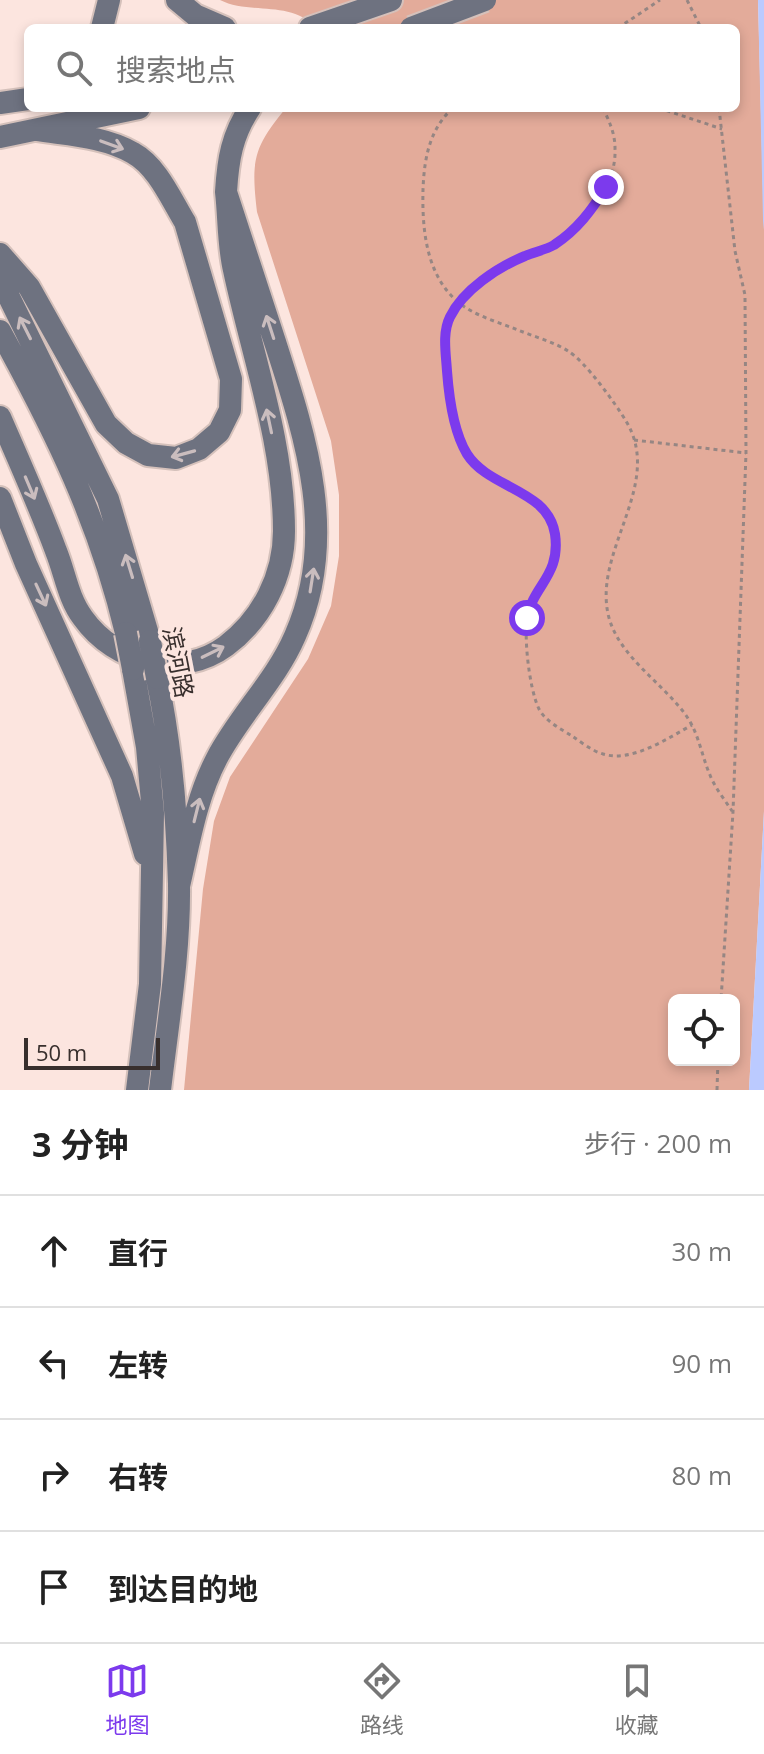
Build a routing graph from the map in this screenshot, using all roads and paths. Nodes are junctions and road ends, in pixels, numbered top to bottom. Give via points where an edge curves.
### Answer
1 (109, 0) edge
2 (177, 0) edge
3 (391, 0) edge
4 (485, 0) edge
5 (660, 0) edge
6 (687, 0) edge
7 (103, 24) edge
8 (216, 24) edge
9 (322, 24) edge
10 (422, 24) edge
11 (624, 24) edge
12 (699, 24) edge
13 (24, 100) edge
14 (0, 103) edge
15 (120, 112) edge
16 (247, 112) edge
17 (450, 112) edge
18 (605, 112) edge
19 (671, 112) edge
20 (720, 112) edge
21 (722, 129) junction
22 (36, 130) junction
23 (0, 137) edge
24 (226, 192) junction
25 (0, 254) edge
26 (0, 272) edge
27 (460, 304) junction
28 (0, 331) edge
29 (0, 417) edge
30 (634, 440) junction
31 (746, 453) junction
32 (0, 498) edge
33 (692, 725) junction
34 (733, 812) junction
35 (152, 886) junction
36 (179, 886) junction
37 (721, 994) edge
38 (718, 1066) edge
39 (137, 1090) edge
40 (160, 1090) edge
41 (717, 1090) edge

1 - 7 main road
2 - 8 main road
3 - 9 main road
4 - 10 main road, bridge
5 - 11 path
6 - 12 path
13 - 14 main road
15 - 22 main road
16 - 24 main road via 229,154
17 - 27 path via 427,149 423,213 428,252 446,291
18 - 27 path via 616,152 594,208 551,247 503,268
19 - 21 path
20 - 21 path
21 - 31 path via 745,295
22 - 23 main road
22 -> 25 main road via 102,141 134,153 171,198 185,222 231,379 230,410 219,432 199,449 176,458 148,455 126,443 106,424 29,287
29 -> 24 main road via 69,592 83,619 103,639 121,653 152,664 187,663 217,653 240,635 262,609 276,578 284,534 282,486 233,266
36 -> 24 main road via 200,797 217,757 295,638 309,600 317,553 317,505 302,426
36 -> 26 main road, 滨河路, bridge via 172,785 150,641 108,499
27 - 30 path via 580,359 627,422
27 - 33 path via 446,330 445,350 460,439 490,477 534,500 555,533 554,567 529,605 527,618 539,710 597,752 614,756 659,743
28 - 35 main road, 滨河路, bridge via 71,466 126,633 147,747
30 - 31 path
30 - 33 path via 638,480 611,569 606,605 629,653
31 - 34 path
32 -> 35 main road via 122,776
33 - 34 path via 711,777
34 - 37 path
35 - 39 main road, 滨河路 via 150,984
36 - 40 main road, 滨河路
38 - 41 path

